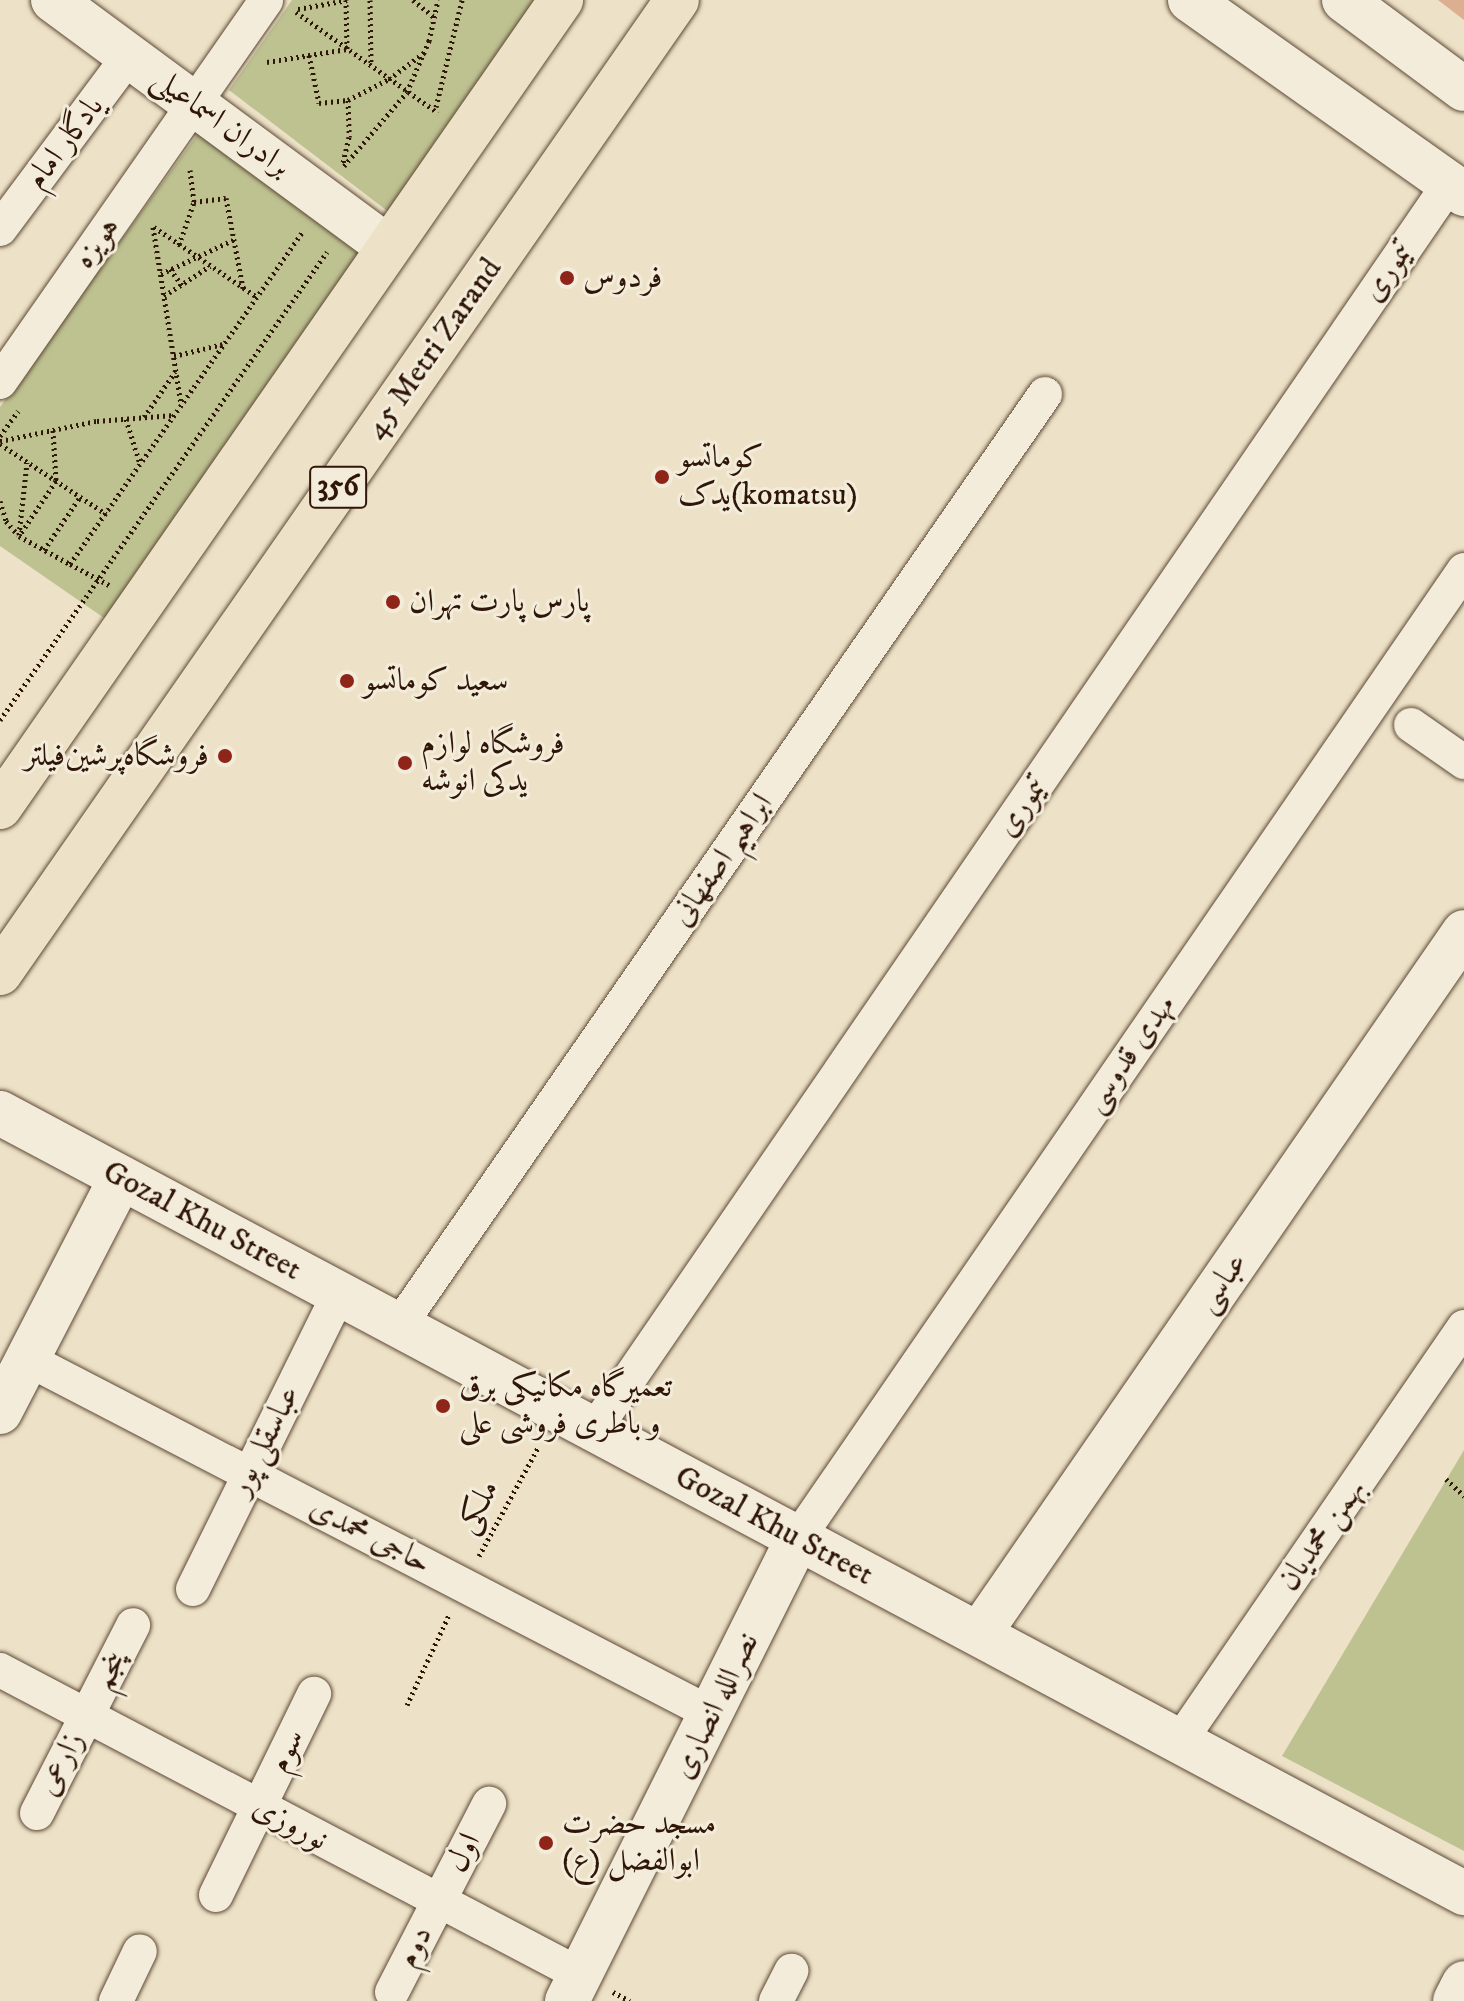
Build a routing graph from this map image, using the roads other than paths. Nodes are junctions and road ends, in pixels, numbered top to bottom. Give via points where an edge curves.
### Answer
1 (53, 0) edge
2 (561, 0) edge
3 (677, 0) edge
4 (1190, 0) edge
5 (1344, 0) edge
6 (282, 9) edge
7 (129, 56) junction
8 (1464, 89) edge
9 (193, 104) junction
10 (1457, 189) edge
11 (0, 229) edge
12 (388, 247) junction
13 (14, 391) edge
14 (1045, 394) dead end
15 (1464, 570) edge
16 (1411, 725) dead end
17 (1464, 762) edge
18 (0, 807) edge
19 (1464, 932) edge
20 (0, 973) edge
21 (0, 1113) edge
22 (121, 1178) junction
23 (339, 1294) junction
24 (399, 1326) junction
25 (1462, 1332) edge
26 (27, 1359) junction
27 (0, 1412) edge
28 (576, 1420) junction
29 (248, 1473) junction
30 (798, 1538) junction
31 (193, 1589) dead end
32 (133, 1625) dead end
33 (979, 1634) junction
34 (0, 1670) edge
35 (314, 1694) dead end
36 (712, 1714) junction
37 (86, 1716) junction
38 (1180, 1741) junction
39 (489, 1804) dead end
40 (259, 1808) junction
41 (37, 1813) dead end
42 (1464, 1893) edge
43 (216, 1895) dead end
44 (439, 1902) junction
45 (140, 1951) dead end
46 (1464, 1983) edge
47 (574, 1988) edge
48 (392, 1992) dead end
49 (116, 2001) edge
50 (1455, 2001) edge

1 - 7 street, برادران اسماعیلی
2 - 12 main road
3 - 20 main road, 45 Metri Zarand / 356
4 - 10 street
5 - 8 street
6 - 9 street, هویزه
7 - 9 street, برادران اسماعیلی
7 - 11 street, یادگار امام
9 - 12 street, برادران اسماعیلی via 340,184
9 - 13 street, هویزه
10 - 28 street, تیموری
12 - 18 main road
14 - 24 street, ابراهیم اصفهانی
15 - 30 street, مهدی قدوسی
16 - 17 street
19 - 33 street, عباسی
21 - 22 street, Gozal Khu Street
22 - 23 street, Gozal Khu Street
22 - 26 street
23 - 24 street, Gozal Khu Street
23 - 29 street, عباسقلی پور
24 - 28 street, Gozal Khu Street
25 - 38 street, بهمن محمدیان
26 - 27 street
26 - 29 street, حاجی محمدی
28 - 30 street, Gozal Khu Street
29 - 31 street, عباسقلی پور
29 - 36 street, حاجی محمدی
30 - 33 street, Gozal Khu Street
30 - 36 street, نصرالله انصاری
32 - 37 street, پنجم
33 - 38 street, Gozal Khu Street
34 - 37 street, نوروزی
35 - 40 street, سوم
36 - 47 street, نصرالله انصاری
37 - 40 street, نوروزی
37 - 41 street, زارعی
38 - 42 street, Gozal Khu Street
39 - 44 street, اول
40 - 43 street, سوم
40 - 44 street, نوروزی
44 - 47 street, نوروزی
44 - 48 street, دوم
45 - 49 street
46 - 50 street

